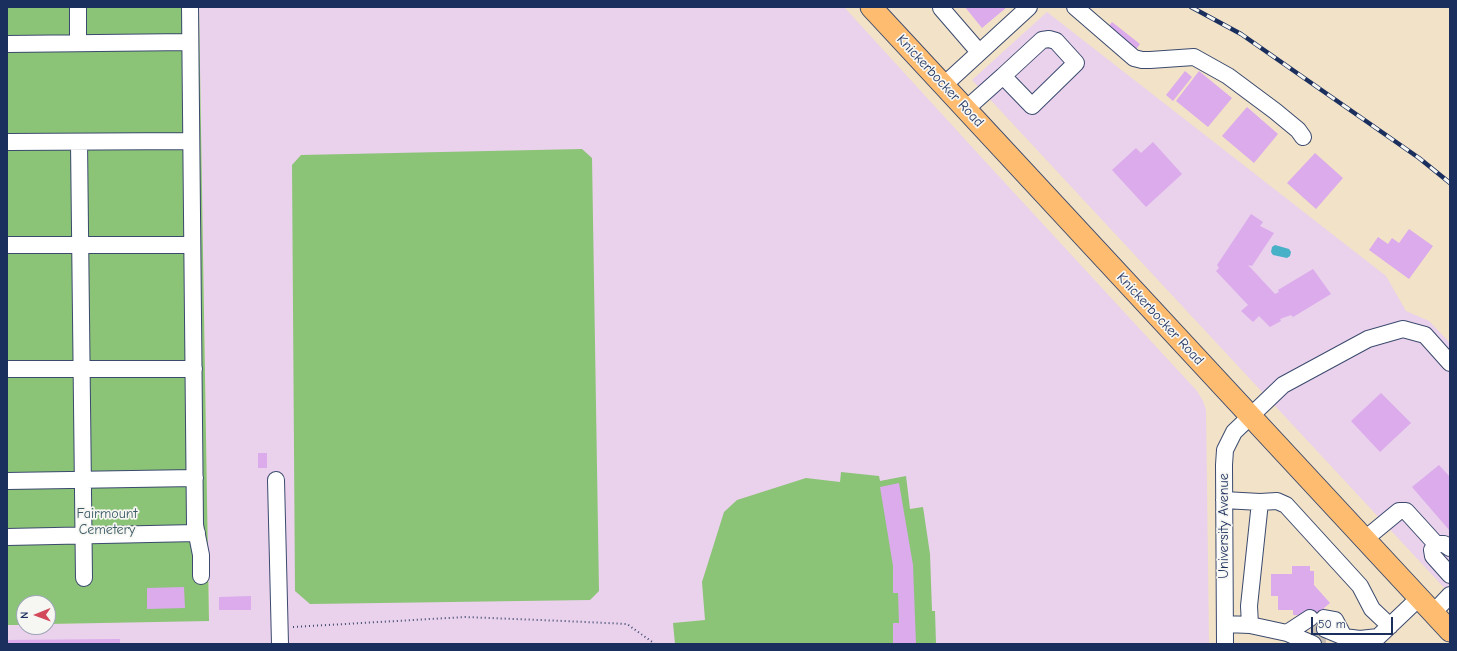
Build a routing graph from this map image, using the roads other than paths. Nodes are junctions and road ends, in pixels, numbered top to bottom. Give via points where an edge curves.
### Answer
1 (78, 7) edge
2 (190, 7) edge
3 (871, 7) edge
4 (1028, 7) edge
5 (1075, 7) edge
6 (941, 8) dead end
7 (190, 42) junction
8 (78, 43) junction
9 (7, 44) edge
10 (980, 52) junction
11 (1004, 76) junction
12 (944, 85) junction
13 (966, 109) junction
14 (1303, 137) dead end
15 (191, 141) junction
16 (7, 142) edge
17 (79, 142) junction
18 (7, 245) edge
19 (80, 245) junction
20 (192, 245) junction
21 (1450, 363) edge
22 (7, 369) edge
23 (82, 369) junction
24 (194, 369) junction
25 (1250, 416) junction
26 (195, 478) junction
27 (7, 480) edge
28 (83, 480) junction
29 (276, 480) dead end
30 (1224, 500) junction
31 (1260, 502) junction
32 (197, 533) junction
33 (84, 535) junction
34 (7, 537) edge
35 (1365, 539) junction
36 (1443, 546) edge
37 (1450, 575) edge
38 (201, 576) dead end
39 (84, 578) dead end
40 (1450, 595) edge
41 (1426, 605) junction
42 (1225, 624) junction
43 (1250, 625) junction
44 (1390, 626) junction
45 (1450, 631) edge
46 (1287, 633) junction
47 (1324, 633) edge
48 (280, 644) edge
49 (1225, 644) edge
50 (1298, 644) edge

1 - 8 street
2 - 7 street
3 - 12 main road, Knickerbocker Road
4 - 10 street
5 - 14 street via 1134,58 1150,60 1194,57 1228,76 1276,111
6 - 10 street
7 - 8 street
7 - 15 street
8 - 9 street
10 - 12 street
11 - 11 street via 1032,106 1076,63 1056,40 1042,40
11 - 13 street
12 - 13 main road, Knickerbocker Road
13 - 25 main road, Knickerbocker Road
15 - 17 street
15 - 20 street
16 - 17 street
17 - 19 street
18 - 19 street
19 - 20 street
19 - 23 street
20 - 24 street
21 - 25 street, University Avenue via 1425,336 1403,329 1368,339 1283,385
22 - 23 street
23 - 24 street
23 - 28 street
24 - 26 street
25 - 30 street, University Avenue via 1234,432 1225,450
25 - 35 main road, Knickerbocker Road
26 - 28 street
26 - 32 street
27 - 28 street
28 - 33 street
29 - 48 street
30 - 31 street
30 - 42 street, University Avenue
31 - 43 street via 1249,606
31 - 44 street via 1277,502 1286,506 1360,586 1372,609
32 - 33 street
32 - 38 street
33 - 34 street
33 - 39 street
35 - 36 street via 1399,511 1406,511
35 - 41 main road, Knickerbocker Road
36 - 37 street via 1432,550 1433,556
40 - 41 street
41 - 44 street
41 - 45 main road, Knickerbocker Road
42 - 43 street
42 - 49 street, University Avenue
43 - 46 street
44 - 47 street via 1378,637 1360,640
46 - 47 street
46 - 47 street
46 - 50 street

